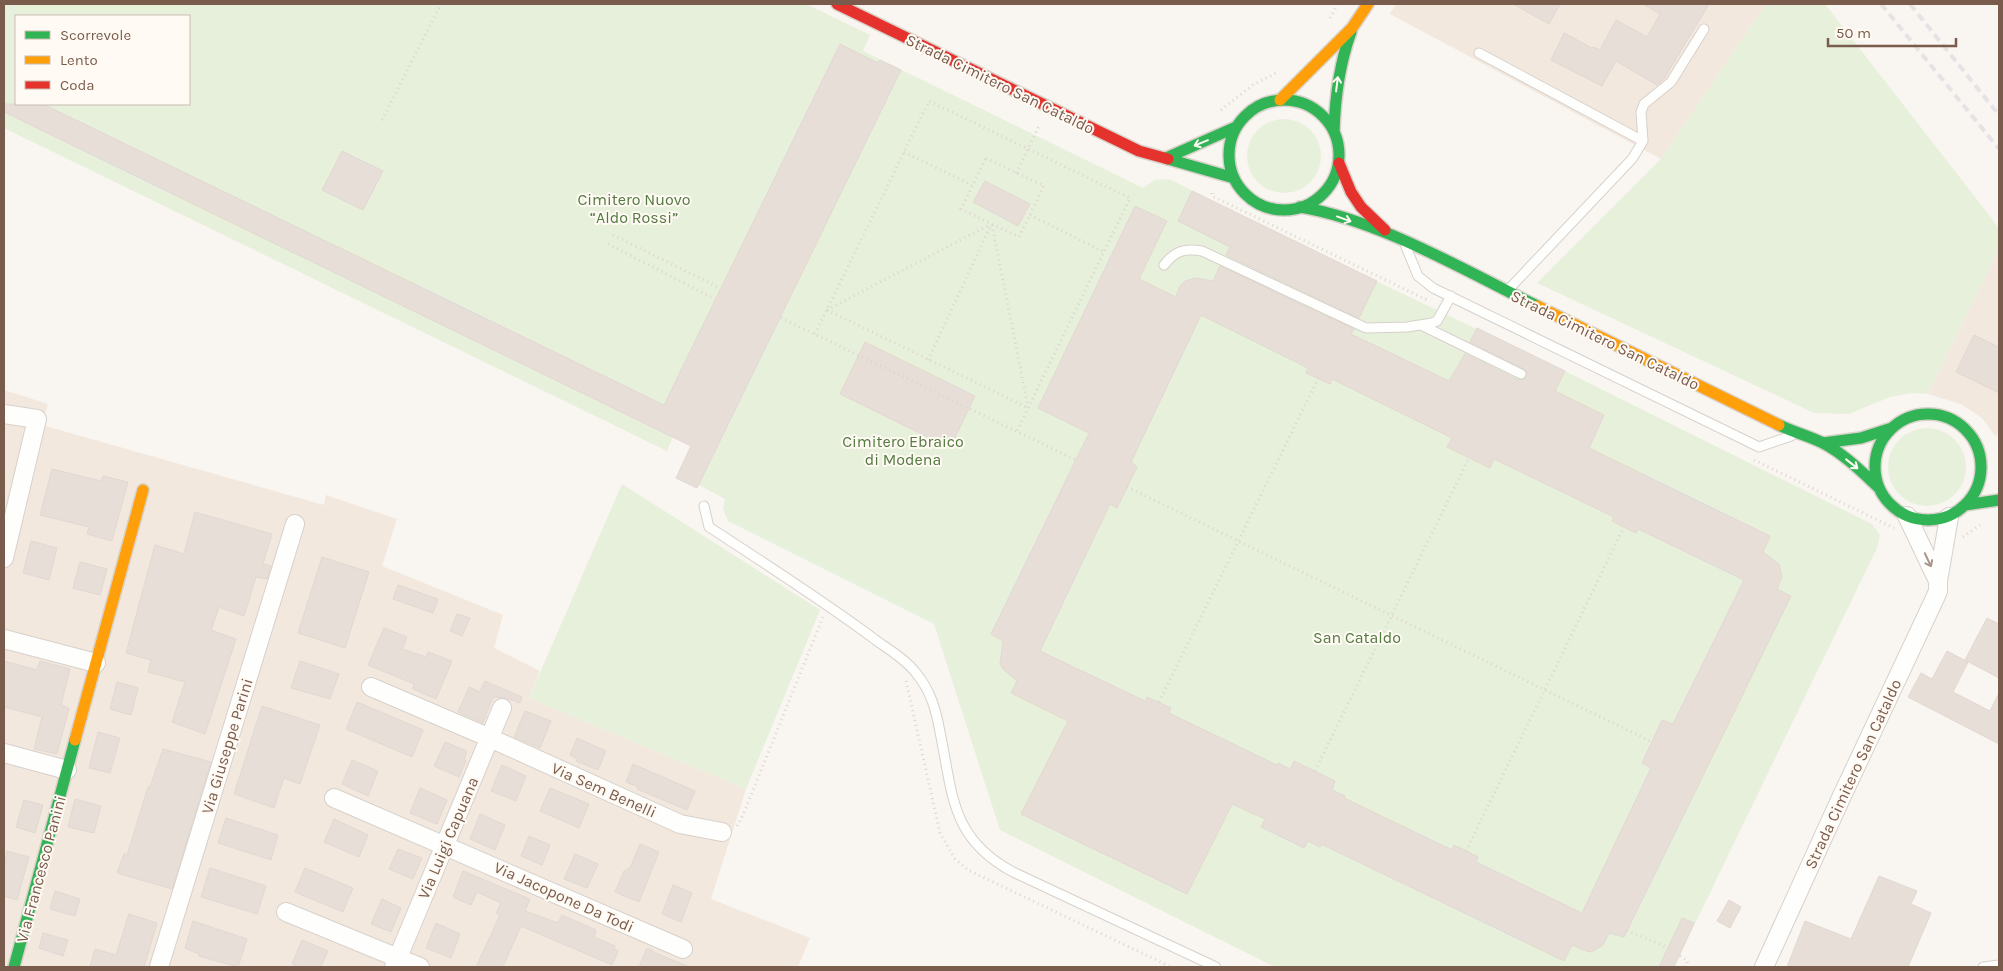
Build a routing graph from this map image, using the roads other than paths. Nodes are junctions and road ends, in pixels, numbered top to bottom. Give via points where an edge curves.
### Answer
1 (837, 4) edge
2 (1368, 4) edge
3 (1352, 28) junction
4 (1704, 29) dead end
5 (1479, 53) dead end
6 (1280, 100) junction
7 (1236, 128) junction
8 (1334, 132) junction
9 (1643, 141) junction
10 (1166, 158) junction
11 (1339, 163) junction
12 (1234, 178) junction
13 (1300, 207) junction
14 (1388, 233) junction
15 (1405, 242) junction
16 (1164, 265) dead end
17 (1506, 292) junction
18 (1451, 296) junction
19 (1421, 325) junction
20 (1521, 374) dead end
21 (4, 414) edge
22 (1892, 428) junction
23 (1797, 434) junction
24 (1823, 443) junction
25 (1980, 457) junction
26 (1993, 467) dead end
27 (1879, 488) junction
28 (143, 490) dead end
29 (1999, 500) edge
30 (1965, 505) junction
31 (704, 506) dead end
32 (1907, 516) junction
33 (1949, 517) junction
34 (295, 524) dead end
35 (4, 558) edge
36 (1938, 581) junction
37 (4, 639) edge
38 (96, 663) junction
39 (371, 687) dead end
40 (502, 708) dead end
41 (490, 738) junction
42 (4, 753) edge
43 (67, 770) junction
44 (334, 798) dead end
45 (722, 832) road end
46 (445, 846) junction
47 (286, 912) dead end
48 (683, 949) dead end
49 (396, 963) edge
50 (1999, 965) edge
51 (14, 967) edge
52 (159, 967) edge
53 (420, 967) edge
54 (1216, 967) edge
55 (1764, 967) edge
56 (1983, 967) edge

1 - 10 street, Strada Cimitero San Cataldo via 1139,151
2 - 3 street
3 - 6 street
8 -> 3 street via 1341,56
4 - 9 lane via 1671,82 1644,104 1641,112
5 - 9 lane
6 - 7 street via 1255,108
6 - 8 street via 1306,104 1328,121
7 -> 10 street
7 - 12 street via 1229,152
8 - 11 street via 1339,147
9 - 17 lane via 1632,159
10 - 12 street, Strada Cimitero San Cataldo
11 - 13 street via 1326,191
11 - 14 street, Strada Cimitero San Cataldo via 1361,207
12 - 13 street via 1245,194 1261,205 1280,210
13 -> 14 street, Strada Cimitero San Cataldo via 1319,210
14 - 15 street, Strada Cimitero San Cataldo
15 - 17 street, Strada Cimitero San Cataldo
15 - 18 lane via 1418,276
16 - 19 lane via 1175,253 1202,251 1366,328
17 - 23 street, Strada Cimitero San Cataldo
18 - 19 lane via 1437,321
18 - 23 lane via 1760,446
19 - 20 lane
21 - 35 street via 37,419
22 - 24 street, Strada Cimitero San Cataldo via 1861,438
22 - 25 street via 1905,419 1929,414 1944,416 1970,434
22 - 27 street via 1876,455
23 - 24 street, Strada Cimitero San Cataldo
24 -> 27 street, Strada Cimitero San Cataldo via 1855,465
25 - 26 street
25 - 30 street via 1979,484
27 - 32 street via 1887,501
28 - 38 street, Via Francesco Panini
29 - 30 street
30 - 33 street
31 - 54 lane via 710,526 828,605 915,671 935,704 957,815 982,850 1013,872
32 - 33 street via 1930,521
32 -> 36 street
33 - 36 street, Strada Cimitero San Cataldo
34 - 52 street, Via Giuseppe Parini
36 - 55 street, Strada Cimitero San Cataldo via 1933,603
37 - 38 street
38 - 43 street, Via Francesco Panini
39 - 41 street, Via Sem Benelli
40 - 41 street, Via Luigi Capuana
41 - 45 street, Via Sem Benelli via 680,824
41 - 46 street, Via Luigi Capuana
42 - 43 street
43 - 51 street, Via Francesco Panini
44 - 46 street, Via Jacopone Da Todi
46 - 48 street, Via Jacopone Da Todi
46 - 49 street, Via Luigi Capuana
47 - 49 street
49 - 53 street
50 - 56 lane

